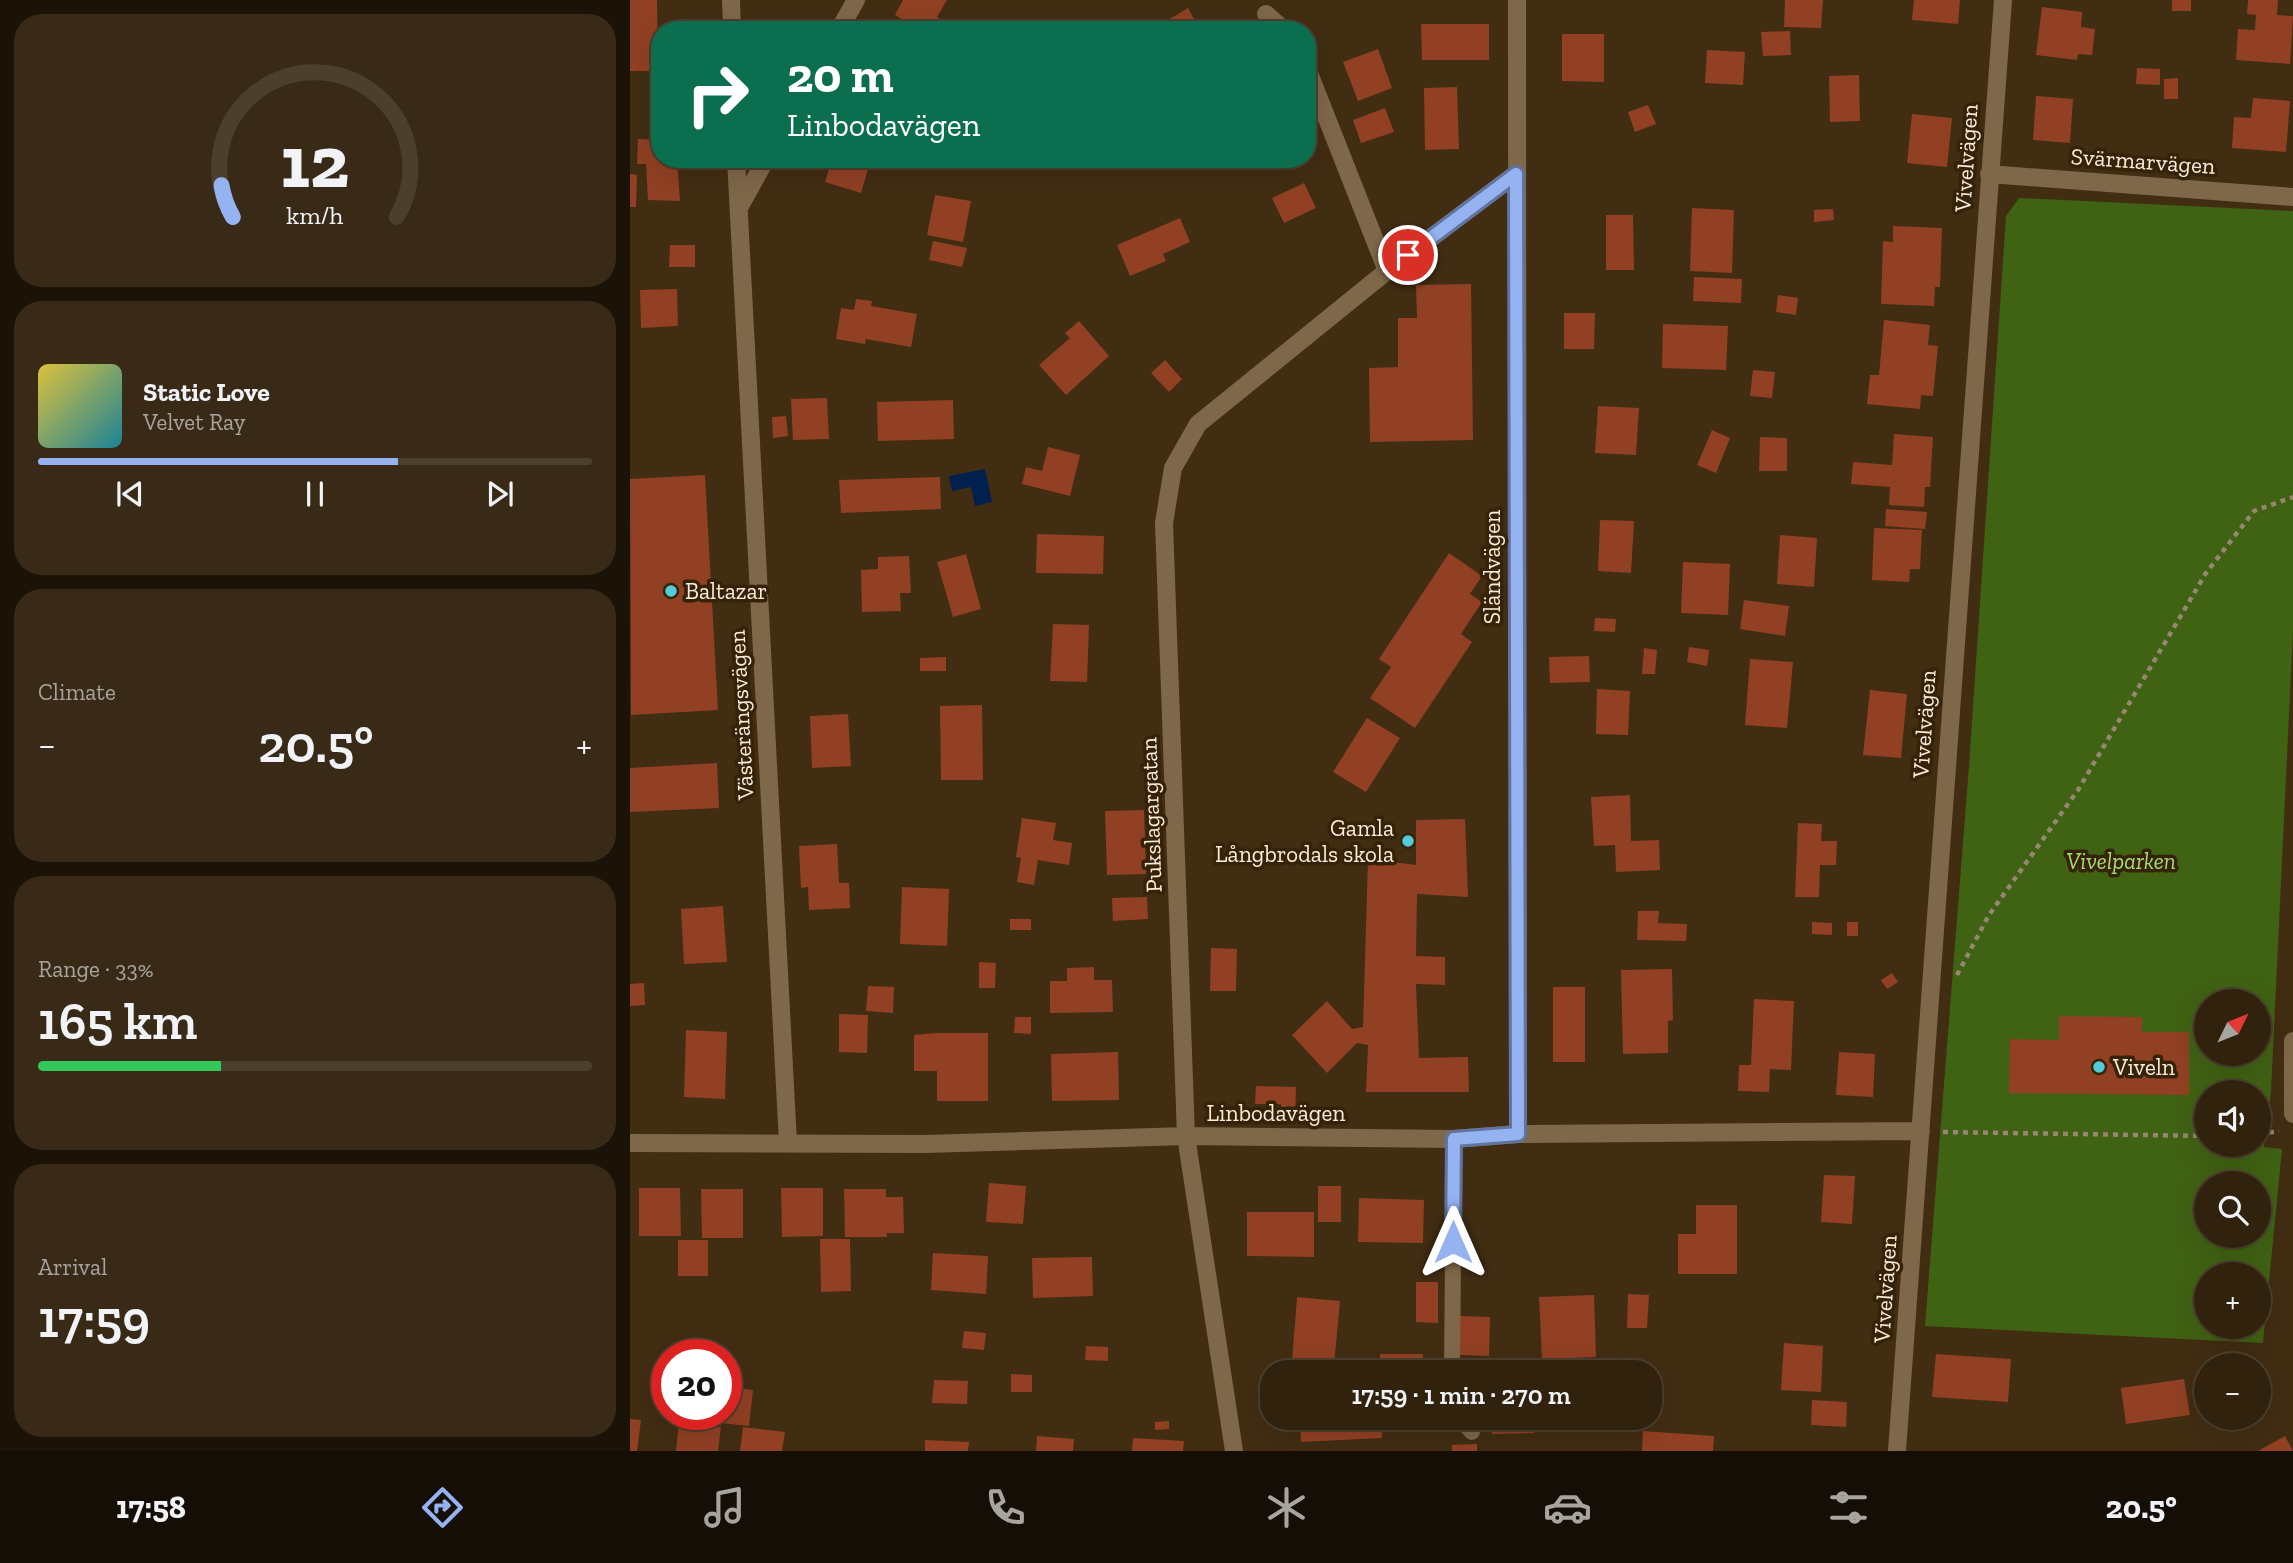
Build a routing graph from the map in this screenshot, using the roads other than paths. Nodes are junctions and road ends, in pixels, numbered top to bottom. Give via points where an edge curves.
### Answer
1 (731, 0) edge
2 (856, 0) edge
3 (1517, 0) edge
4 (2003, 0) edge
5 (1266, 14) dead end
6 (732, 21) edge
7 (844, 21) edge
8 (1274, 21) edge
9 (1316, 91) edge
10 (736, 168) edge
11 (761, 168) edge
12 (1516, 174) junction
13 (1989, 174) junction
14 (2293, 197) edge
15 (738, 210) junction
16 (1387, 271) junction
17 (2293, 1041) edge
18 (2293, 1114) edge
19 (1921, 1131) junction
20 (1518, 1134) junction
21 (1186, 1136) junction
22 (1454, 1139) junction
23 (630, 1143) edge
24 (788, 1143) junction
25 (1452, 1360) edge
26 (1234, 1451) edge
27 (1897, 1451) edge

1 - 6 street
2 - 7 street
3 - 12 street, Sländvägen
4 - 13 street, Vivelvägen
5 - 8 street
9 - 16 street
10 - 15 street, Västerängsvägen
11 - 15 street
12 - 16 street, Pukslagargatan
12 - 20 street, Sländvägen
13 - 14 street, Svärmarvägen
13 - 19 street, Vivelvägen
15 - 24 street, Västerängsvägen
16 - 21 street, Pukslagargatan via 1198,424 1173,468 1164,523
17 - 18 street
19 - 20 street, Linbodavägen
19 - 27 street, Vivelvägen
20 - 22 street, Linbodavägen
21 - 22 street, Linbodavägen
21 - 24 street, Linbodavägen
21 - 26 street, Pukslagargatan
22 - 25 lane
23 - 24 street, Linbodavägen

